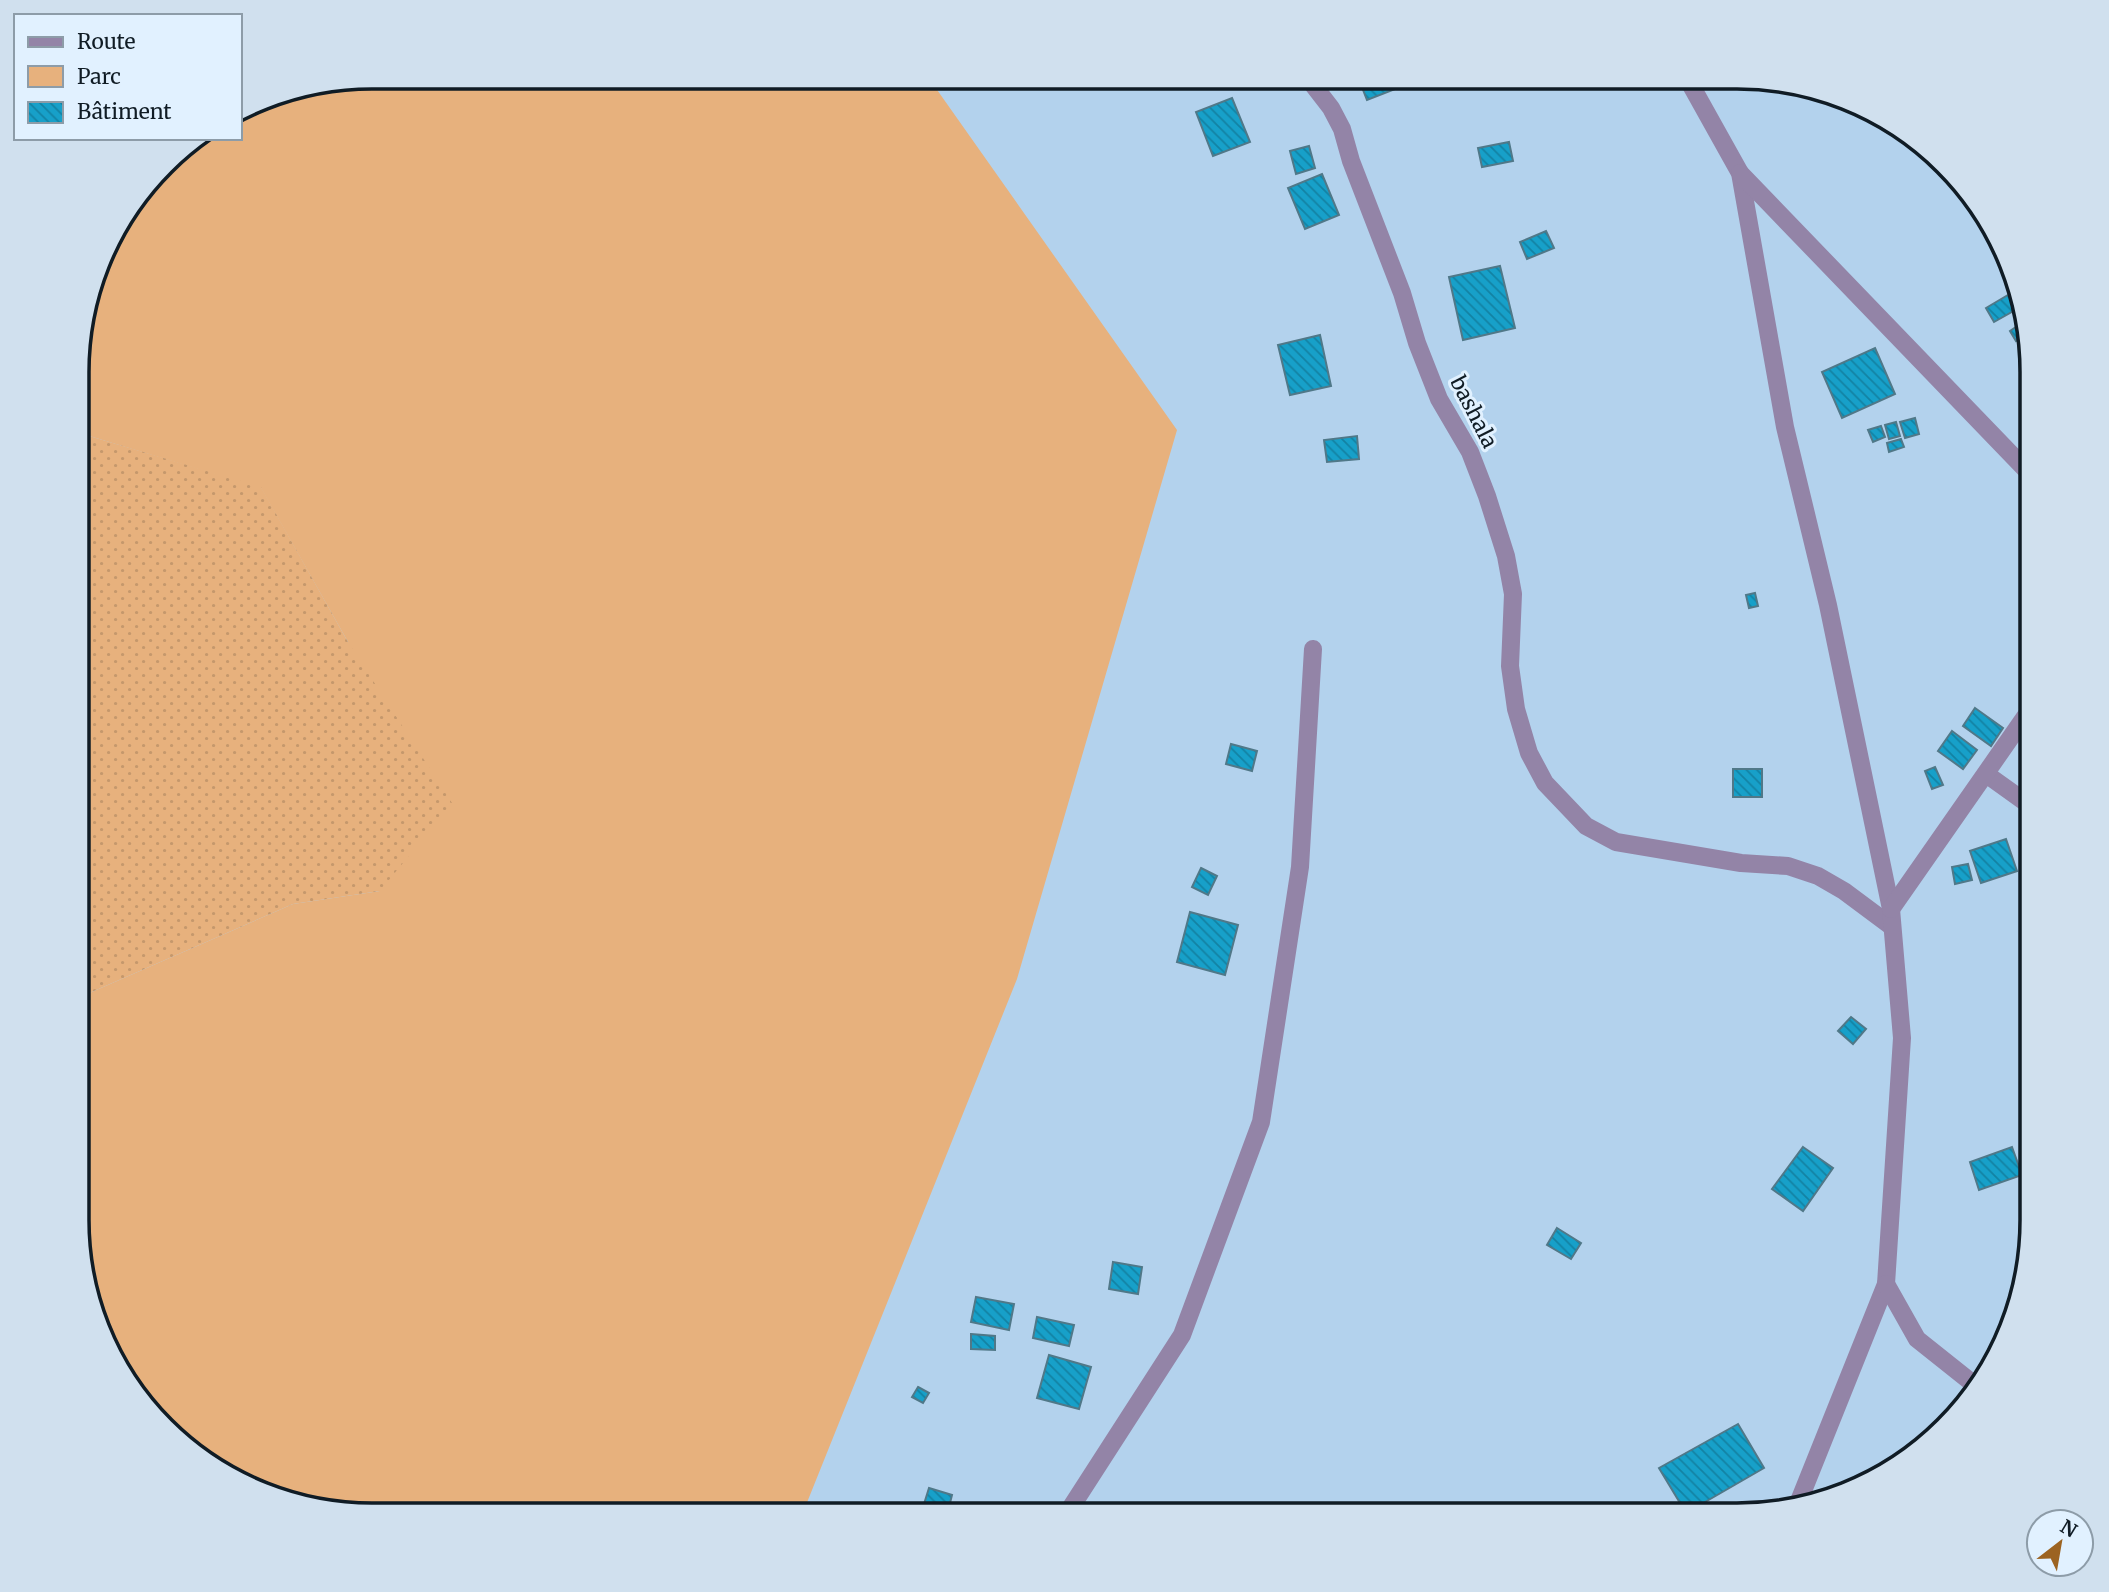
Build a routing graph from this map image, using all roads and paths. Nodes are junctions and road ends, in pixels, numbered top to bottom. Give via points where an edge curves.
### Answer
1 (1316, 89) edge
2 (1694, 89) edge
3 (1740, 173) junction
4 (2020, 464) edge
5 (1314, 649) dead end
6 (2020, 724) edge
7 (1986, 774) junction
8 (2020, 798) edge
9 (1891, 918) junction
10 (1886, 1284) junction
11 (1969, 1381) edge
12 (1801, 1495) edge
13 (1074, 1503) edge

1 - 9 street, bashala via 1342,129 1421,354 1488,496 1513,594 1510,666 1516,709 1529,753 1545,783 1586,826 1616,842 1729,862 1788,866 1818,876
2 - 3 street
3 - 4 street
3 - 9 street via 1785,427 1828,605
5 - 13 street via 1300,867 1261,1122 1182,1335
6 - 7 street
7 - 8 street
7 - 9 street
9 - 10 street via 1902,1038
10 - 11 street via 1917,1339
10 - 12 street

